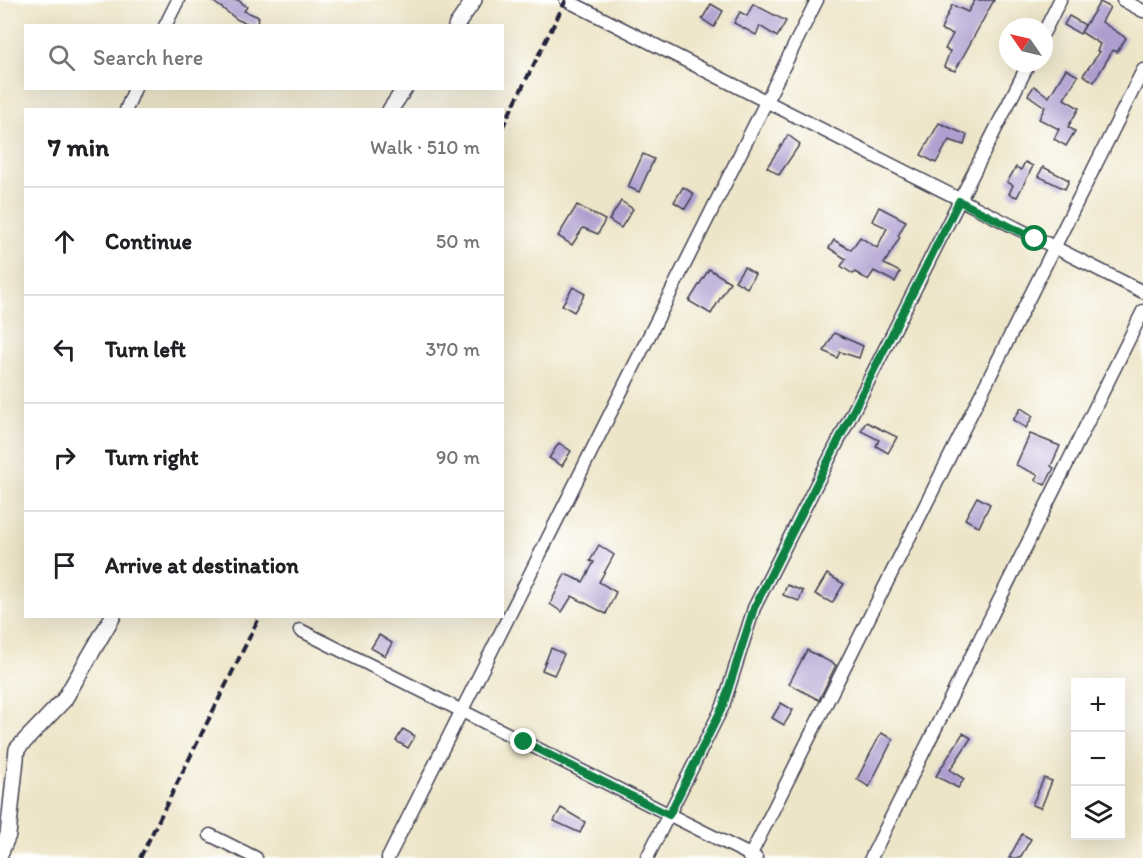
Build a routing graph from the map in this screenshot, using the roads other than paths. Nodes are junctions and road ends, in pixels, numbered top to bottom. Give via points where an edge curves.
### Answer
1 (178, 0) edge
2 (474, 0) edge
3 (566, 0) edge
4 (817, 0) edge
5 (1060, 0) edge
6 (1124, 0) edge
7 (1143, 10) edge
8 (1051, 18) edge
9 (166, 24) edge
10 (457, 24) edge
11 (1143, 70) edge
12 (1024, 72) edge
13 (134, 90) edge
14 (404, 90) edge
15 (766, 102) junction
16 (127, 108) edge
17 (391, 108) edge
18 (959, 201) junction
19 (1054, 248) junction
20 (1143, 292) edge
21 (1143, 310) edge
22 (112, 618) edge
23 (300, 630) dead end
24 (462, 711) junction
25 (669, 815) junction
26 (210, 835) dead end
27 (0, 854) edge
28 (752, 857) edge
29 (256, 858) edge
30 (388, 858) edge
31 (647, 858) edge
32 (870, 858) edge

1 - 9 street
2 - 10 street
3 - 15 street
4 - 15 street
5 - 8 street
6 - 7 street
11 - 19 street
12 - 18 street
13 - 16 street
14 - 17 street
15 - 18 street
15 - 24 street
18 - 19 street
18 - 25 street via 754,608 723,706
19 - 20 street
19 - 28 street
21 - 32 street
22 - 27 street via 64,700 17,749 8,835
23 - 24 street
24 - 25 street
24 - 30 street
25 - 28 street
25 - 31 street
26 - 29 street

